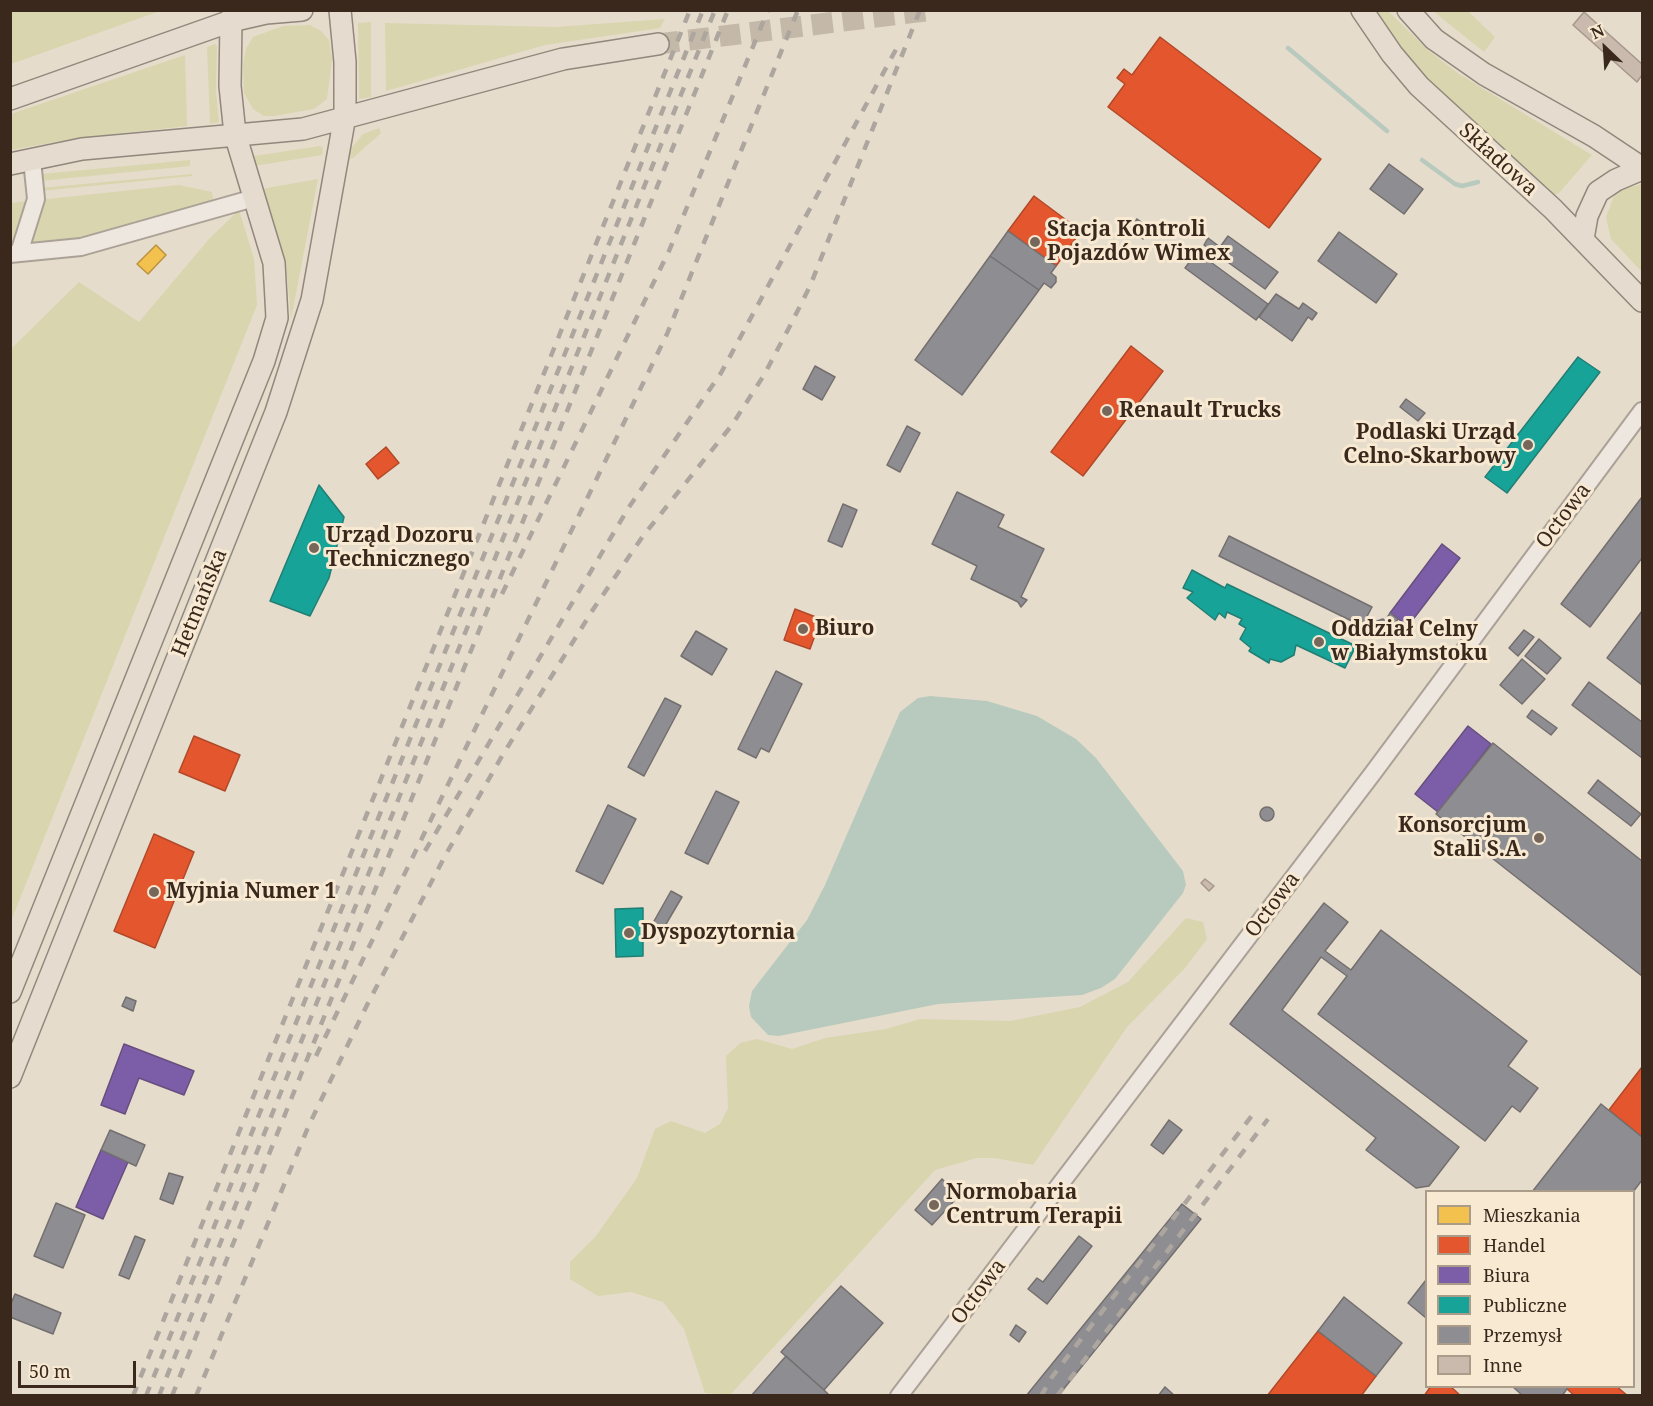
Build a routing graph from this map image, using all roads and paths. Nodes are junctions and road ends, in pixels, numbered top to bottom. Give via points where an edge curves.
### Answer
1 (302, 10) edge
2 (340, 10) edge
3 (1362, 10) edge
4 (1408, 10) edge
5 (233, 16) edge
6 (658, 44) tunnel mouth
7 (10, 99) edge
8 (345, 116) junction
9 (235, 134) junction
10 (32, 160) junction
11 (10, 164) edge
12 (1642, 169) edge
13 (254, 198) junction
14 (1583, 239) junction
15 (15, 253) edge
16 (1642, 301) edge
17 (264, 361) junction
18 (1642, 411) edge
19 (276, 412) junction
20 (10, 992) edge
21 (11, 1073) edge
22 (900, 1395) edge

1 - 5 main road
2 - 8 main road, Hetmańska
3 - 14 main road, Składowa via 1419,86
4 - 12 main road via 1434,39 1484,74 1594,136
5 - 7 main road
5 - 9 main road, Hetmańska via 230,86
6 - 8 main road via 562,59
8 - 9 main road via 303,129
8 - 19 main road, Hetmańska via 312,300
9 - 10 main road via 82,149
9 - 13 main road, Hetmańska
10 - 11 main road
10 - 15 street via 36,199
12 - 14 main road via 1598,192 1587,216
13 - 15 street via 81,247
13 - 17 main road, Hetmańska via 274,262 277,318
14 - 16 main road, Składowa
17 - 19 main road via 265,392
17 - 20 main road, Hetmańska
18 - 22 street, Octowa via 1373,773
19 - 21 main road, Hetmańska

